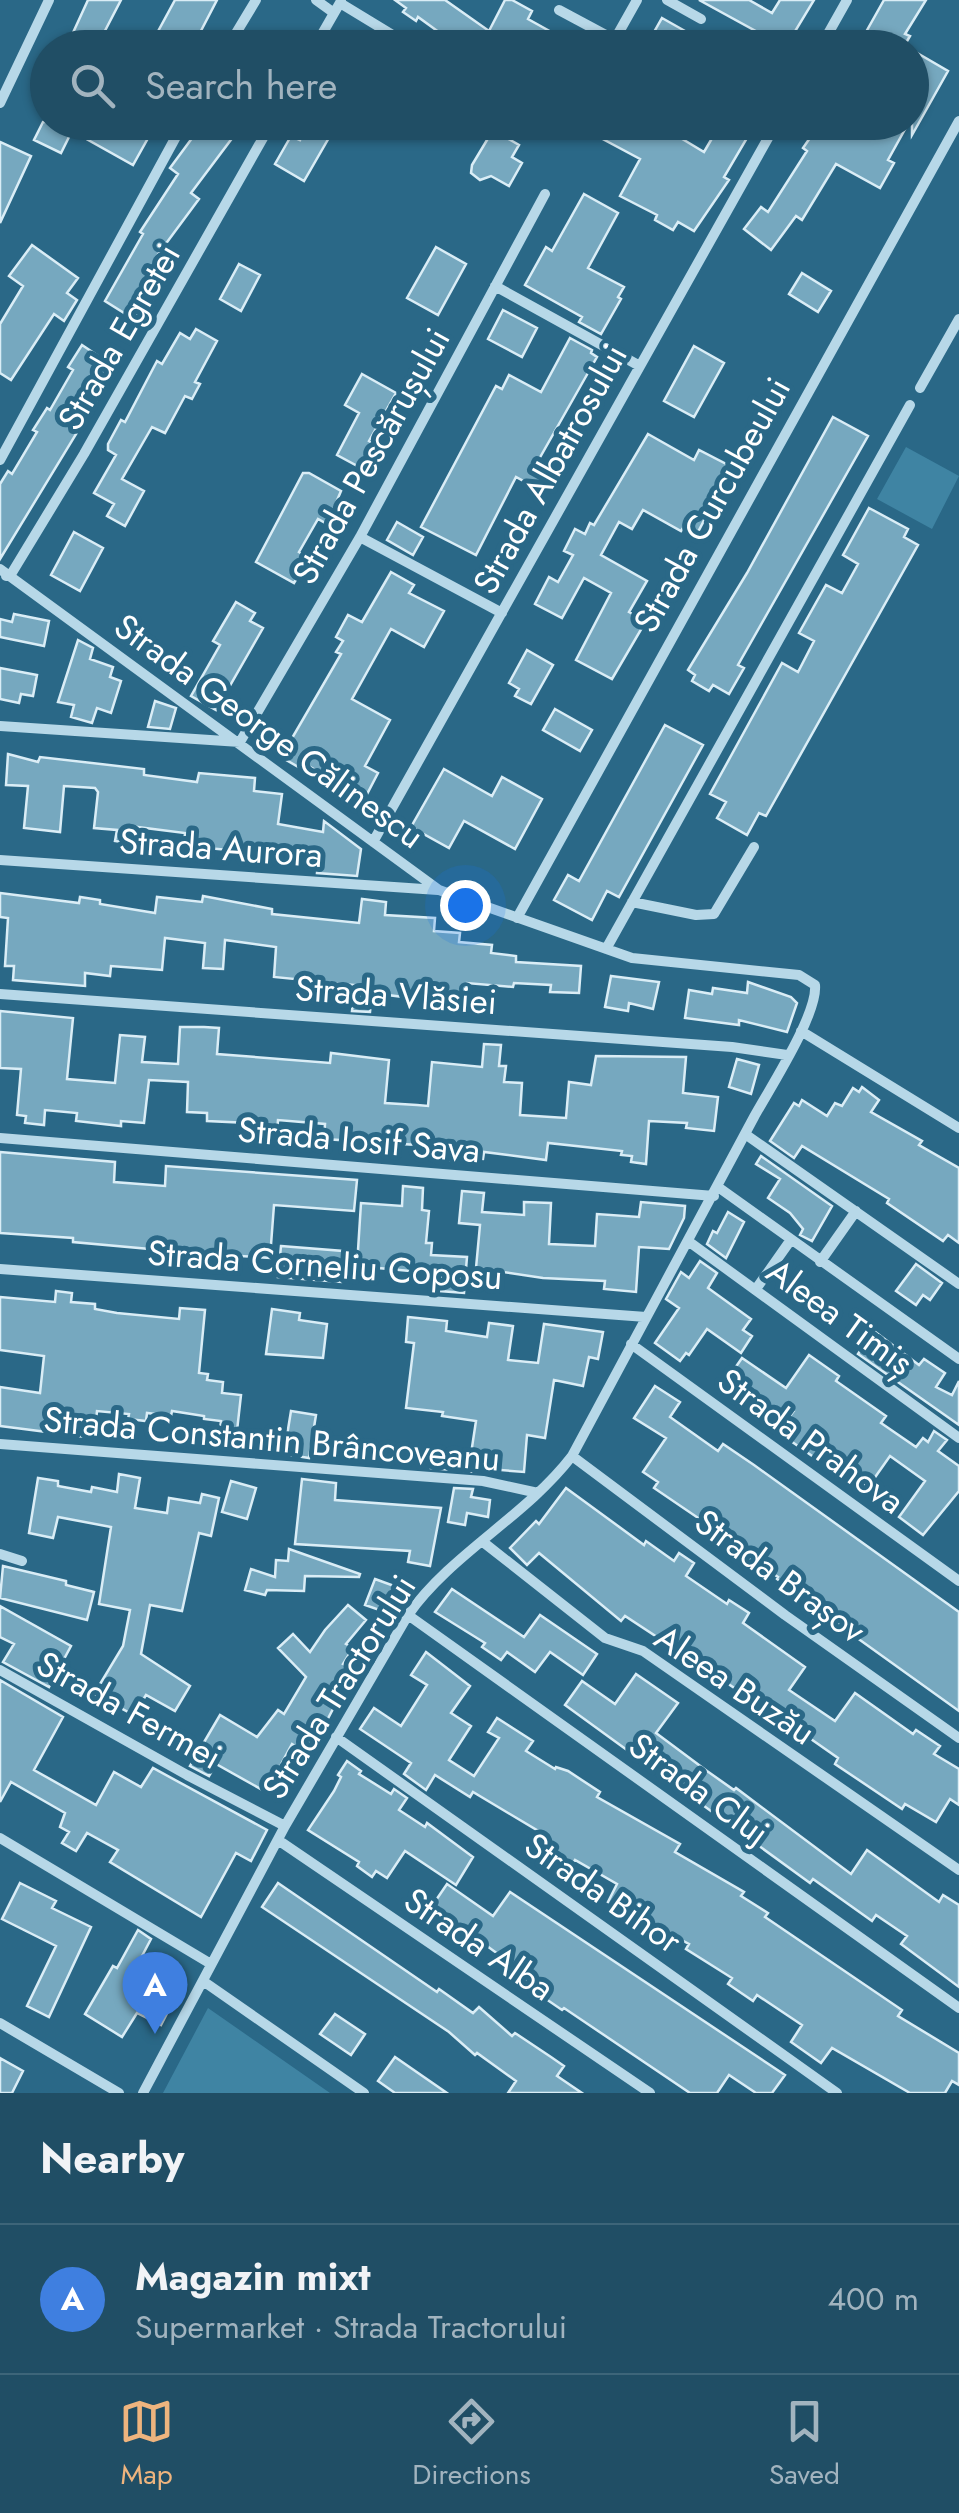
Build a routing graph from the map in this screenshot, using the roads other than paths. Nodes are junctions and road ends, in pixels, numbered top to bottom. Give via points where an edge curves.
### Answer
1 (49, 0) edge
2 (256, 0) edge
3 (316, 0) edge
4 (637, 0) edge
5 (667, 0) edge
6 (847, 0) edge
7 (338, 5) edge
8 (560, 10) dead end
9 (700, 20) dead end
10 (35, 30) edge
11 (238, 30) edge
12 (324, 30) edge
13 (382, 30) edge
14 (591, 30) edge
15 (620, 30) edge
16 (830, 30) edge
17 (30, 40) edge
18 (0, 103) edge
19 (959, 121) edge
20 (174, 140) edge
21 (262, 140) edge
22 (767, 140) edge
23 (544, 194) dead end
24 (495, 286) junction
25 (959, 319) edge
26 (638, 365) junction
27 (920, 388) dead end
28 (910, 406) dead end
29 (0, 460) edge
30 (360, 537) junction
31 (4, 573) edge
32 (502, 613) junction
33 (0, 726) edge
34 (240, 742) junction
35 (373, 842) junction
36 (754, 847) dead end
37 (0, 860) edge
38 (439, 890) junction
39 (632, 902) junction
40 (517, 918) junction
41 (606, 949) junction
42 (0, 994) edge
43 (801, 1031) junction
44 (787, 1055) junction
45 (959, 1128) edge
46 (745, 1134) junction
47 (0, 1138) edge
48 (716, 1192) junction
49 (856, 1212) junction
50 (688, 1240) junction
51 (790, 1241) junction
52 (820, 1262) junction
53 (0, 1269) edge
54 (959, 1284) edge
55 (756, 1290) junction
56 (646, 1317) junction
57 (631, 1344) junction
58 (959, 1359) edge
59 (959, 1438) edge
60 (0, 1444) edge
61 (572, 1456) junction
62 (538, 1494) junction
63 (483, 1542) junction
64 (0, 1554) edge
65 (22, 1561) dead end
66 (959, 1581) edge
67 (408, 1615) junction
68 (0, 1670) edge
69 (336, 1737) junction
70 (959, 1738) edge
71 (286, 1826) junction
72 (0, 1838) edge
73 (278, 1840) junction
74 (959, 1870) edge
75 (212, 1964) junction
76 (203, 1981) junction
77 (959, 2008) edge
78 (0, 2023) edge
79 (119, 2093) edge
80 (143, 2093) edge
81 (364, 2093) edge
82 (650, 2093) edge
83 (837, 2093) edge

1 - 10 street
2 - 11 street
3 - 7 street
4 - 15 street
5 - 9 street
6 - 16 street
7 - 12 street
7 - 13 street
8 - 14 street
17 - 18 street
19 - 40 street, Strada Curcubeului
20 - 29 street
21 - 31 street, Strada Egretei via 84,454
22 - 26 street, Strada Albatrosului
23 - 24 street, Strada Pescărușului
24 - 26 street
24 - 30 street, Strada Pescărușului
25 - 27 street
26 - 32 street, Strada Albatrosului
28 - 39 street
30 - 32 street
30 - 34 street, Strada Pescărușului
31 - 34 street, Strada George Călinescu
32 - 35 street, Strada Albatrosului
33 - 34 street
34 - 35 street, Strada George Călinescu
35 - 38 street, Strada George Călinescu
36 - 39 street via 714,914
37 - 38 street, Strada Aurora
38 - 40 street, Strada George Călinescu
39 - 41 street
40 - 41 street, Strada George Călinescu
41 - 43 street, Strada George Călinescu via 648,961 809,978 816,995
42 - 44 street, Strada Vlăsiei
43 - 44 street, Strada Tractorului
43 - 45 street
44 - 46 street, Strada Tractorului
46 - 48 street, Strada Tractorului
46 - 49 street
47 - 48 street, Strada Iosif Sava
48 - 50 street, Strada Tractorului
48 - 51 street
49 - 52 street
49 - 54 street
50 - 55 street, Aleea Timiș
50 - 56 street, Strada Tractorului
51 - 52 street
51 - 55 street
52 - 58 street
53 - 56 street, Strada Corneliu Coposu
55 - 59 street, Aleea Timiș
56 - 57 street, Strada Tractorului
57 - 61 street, Strada Tractorului
57 - 66 street, Strada Prahova
60 - 62 street, Strada Constantin Brâncoveanu via 483,1481
61 - 62 street, Strada Tractorului
61 - 70 street, Strada Brașov
62 - 63 street, Strada Tractorului
63 - 67 street, Strada Tractorului via 432,1584
63 - 74 street, Aleea Buzău via 605,1638 643,1651
64 - 65 street
67 - 69 street, Strada Tractorului
67 - 77 street, Strada Cluj
68 - 71 street, Strada Fermei
69 - 71 street, Strada Tractorului
69 - 83 street, Strada Bihor
71 - 73 street, Strada Tractorului
72 - 75 street
73 - 75 street, Strada Tractorului
73 - 82 street, Strada Alba
75 - 76 street, Strada Tractorului
76 - 80 street, Strada Tractorului
76 - 81 street
78 - 79 street

